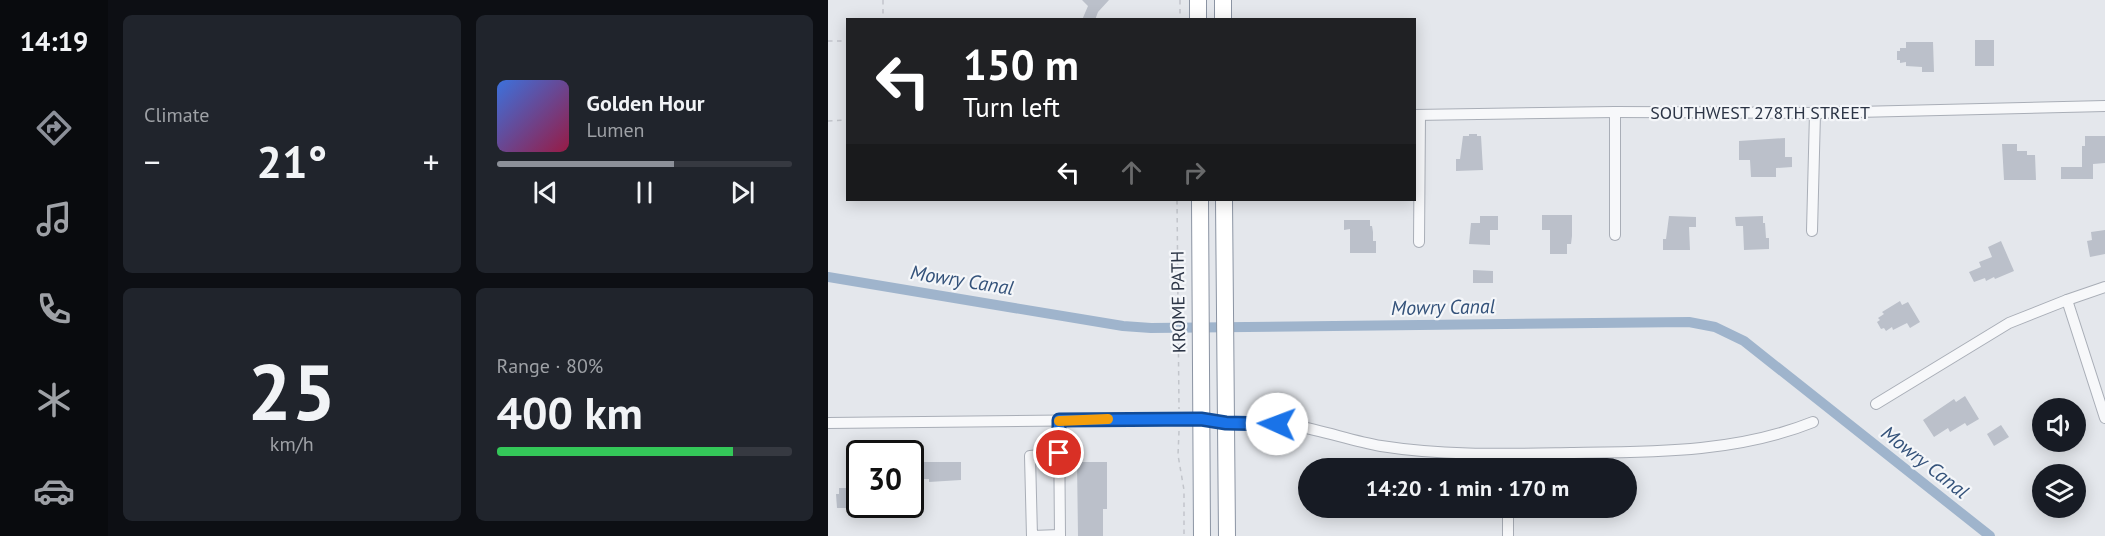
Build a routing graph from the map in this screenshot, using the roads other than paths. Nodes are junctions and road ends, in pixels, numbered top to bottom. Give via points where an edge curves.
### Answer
1 (1198, 0) edge
2 (1223, 0) edge
3 (1198, 18) edge
4 (1223, 18) edge
5 (2105, 106) edge
6 (1615, 112) junction
7 (1815, 113) junction
8 (1417, 115) edge
9 (1200, 201) edge
10 (1224, 201) edge
11 (1812, 231) dead end
12 (1615, 235) dead end
13 (1419, 242) dead end
14 (2105, 287) edge
15 (2067, 300) junction
16 (1876, 404) dead end
17 (2105, 418) edge
18 (1201, 419) junction
19 (1059, 420) junction
20 (1813, 422) dead end
21 (828, 423) edge
22 (1226, 423) junction
23 (1059, 453) junction
24 (1508, 454) junction
25 (1508, 458) edge
26 (1508, 518) edge
27 (1060, 536) edge
28 (1202, 536) edge
29 (1227, 536) edge
30 (1508, 536) edge

1 - 3 highway
2 - 4 highway
5 - 7 street, SOUTHWEST 278TH STREET
6 - 7 street, SOUTHWEST 278TH STREET
6 - 8 street, SOUTHWEST 278TH STREET
6 - 12 street
7 - 11 street
8 - 13 street
9 - 18 highway
10 - 22 highway
14 - 15 street
15 - 16 street via 2009,323
15 - 17 street
18 - 19 street
18 - 22 street
18 - 28 highway
19 - 21 street
19 - 23 street
20 - 24 street via 1785,434 1683,451
22 - 24 street via 1298,426 1379,446 1430,452
22 - 29 highway
23 - 27 street
23 - 27 street via 1030,456 1032,536
24 - 25 street
26 - 30 street

